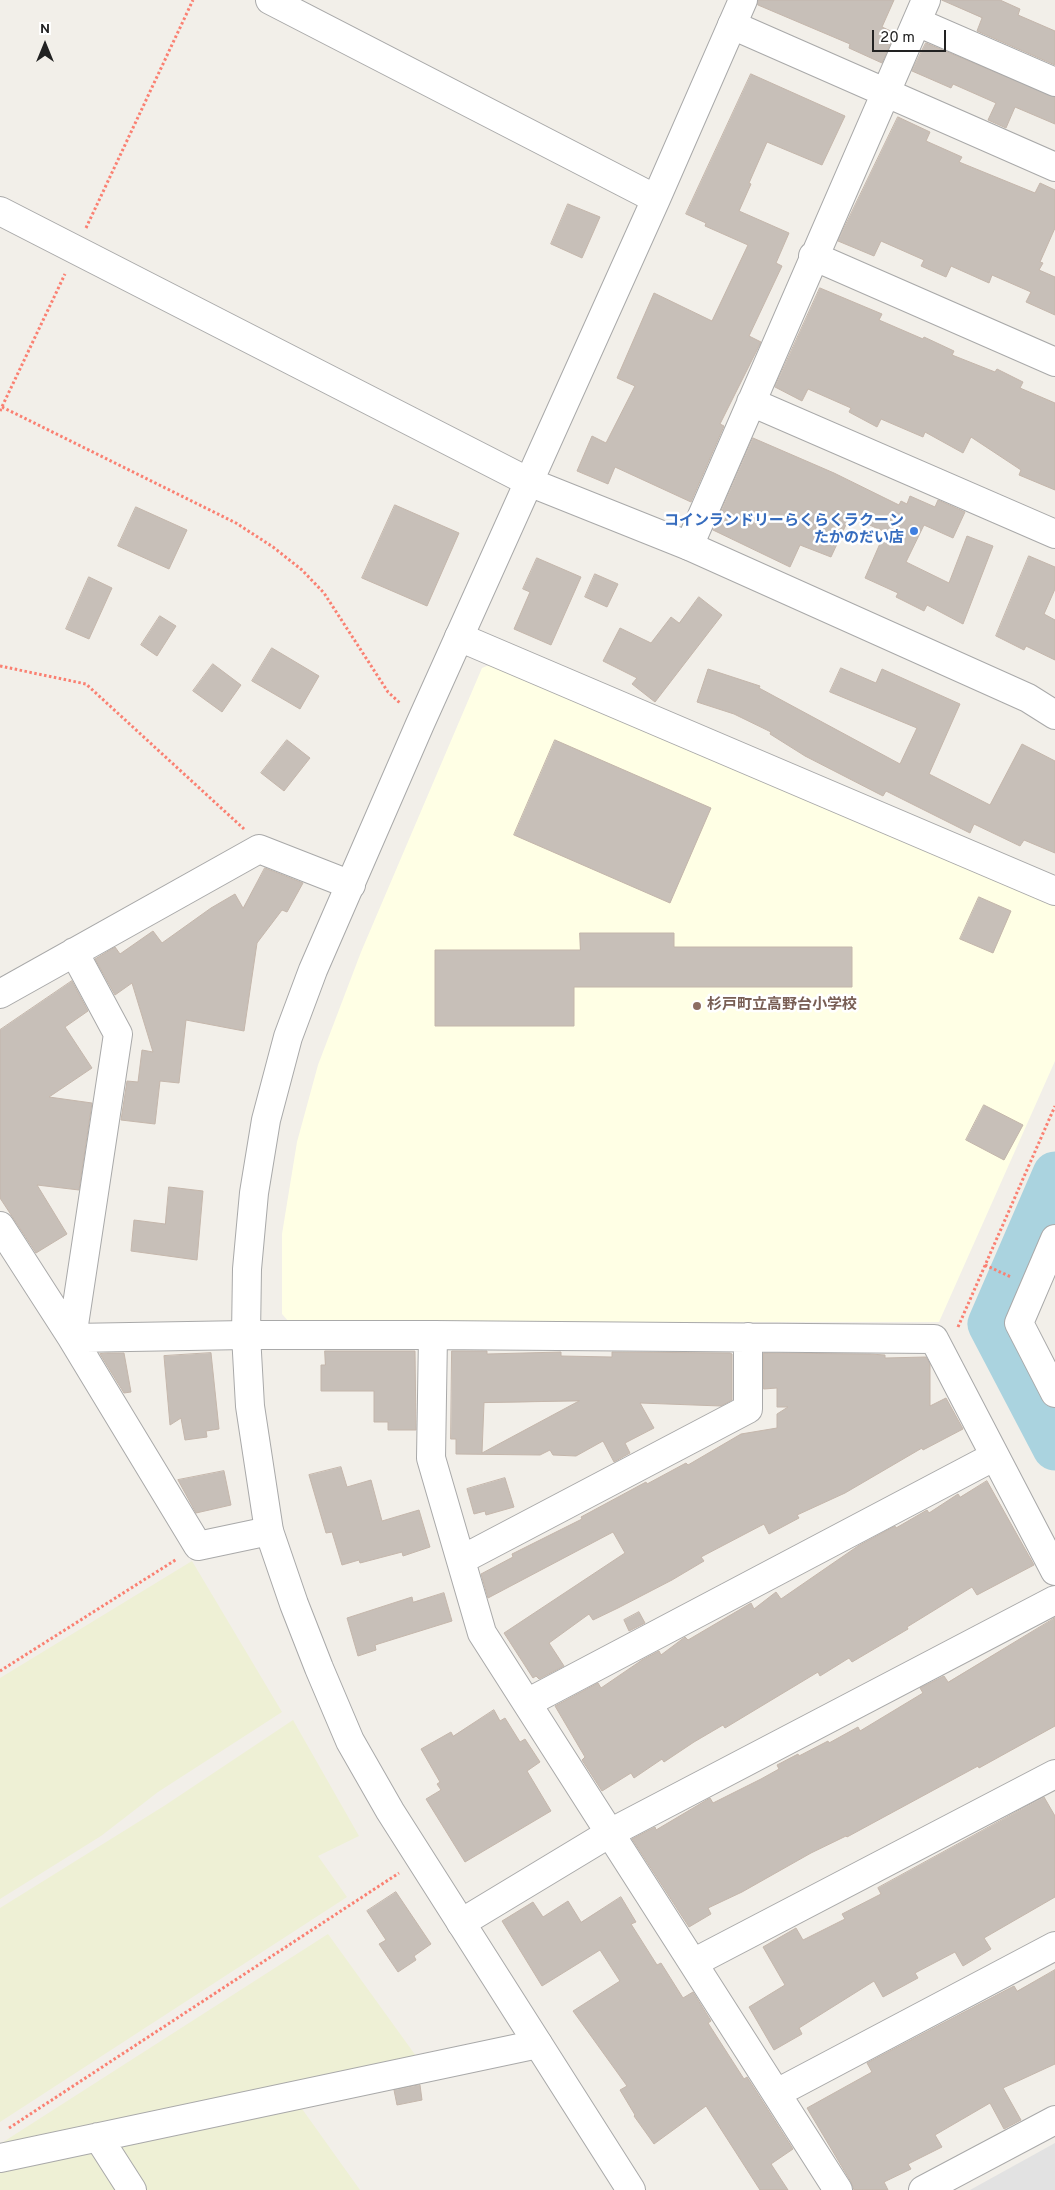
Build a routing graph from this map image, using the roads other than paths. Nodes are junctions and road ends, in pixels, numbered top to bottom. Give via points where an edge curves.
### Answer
1 (270, 0) edge
2 (743, 0) edge
3 (922, 11) edge
4 (732, 26) junction
5 (1055, 82) edge
6 (886, 93) junction
7 (1055, 167) edge
8 (656, 199) junction
9 (0, 211) edge
10 (813, 256) junction
11 (1055, 362) edge
12 (751, 402) junction
13 (529, 482) junction
14 (1055, 534) edge
15 (689, 546) junction
16 (459, 637) junction
17 (1055, 715) edge
18 (351, 885) junction
19 (1055, 891) edge
20 (74, 952) junction
21 (0, 994) edge
22 (0, 1226) edge
23 (1055, 1239) edge
24 (246, 1334) junction
25 (433, 1335) junction
26 (748, 1337) junction
27 (72, 1338) junction
28 (1054, 1390) edge
29 (995, 1456) junction
30 (270, 1530) junction
31 (461, 1560) junction
32 (1055, 1571) edge
33 (1055, 1600) edge
34 (527, 1703) junction
35 (1055, 1774) edge
36 (610, 1833) junction
37 (461, 1923) junction
38 (1055, 1946) edge
39 (693, 1962) junction
40 (538, 2044) junction
41 (777, 2094) junction
42 (1055, 2120) edge
43 (98, 2137) junction
44 (0, 2158) edge
45 (132, 2190) edge
46 (631, 2190) edge
47 (838, 2190) edge
48 (923, 2190) edge

1 - 8 street
2 - 4 street
3 - 5 street
3 - 6 street
4 - 6 street
4 - 8 street
6 - 7 street
6 - 10 street
8 - 13 street
9 - 13 street
10 - 11 street
10 - 12 street
12 - 14 street
12 - 15 street
13 - 15 street
13 - 16 street
15 - 17 street via 1028,698
16 - 18 street
16 - 19 street
18 - 20 street via 259,849
18 - 24 street via 313,970 288,1037 266,1120 248,1250
20 - 21 street
20 - 27 street via 118,1034
22 - 27 street
23 - 28 street via 1019,1323
24 - 25 street
24 - 27 street
24 - 30 street via 250,1406
25 - 26 street
25 - 31 street via 431,1458
26 - 29 street via 934,1339
26 - 31 street via 748,1410
27 - 30 street via 198,1546
29 - 32 street
29 - 34 street
30 - 37 street via 294,1604 350,1740
31 - 34 street via 482,1633
33 - 36 street
34 - 36 street
35 - 39 street
36 - 37 street
36 - 39 street
37 - 40 street
38 - 41 street
39 - 41 street
40 - 43 street
40 - 46 street
41 - 47 street
42 - 48 street
43 - 44 street
43 - 45 street

